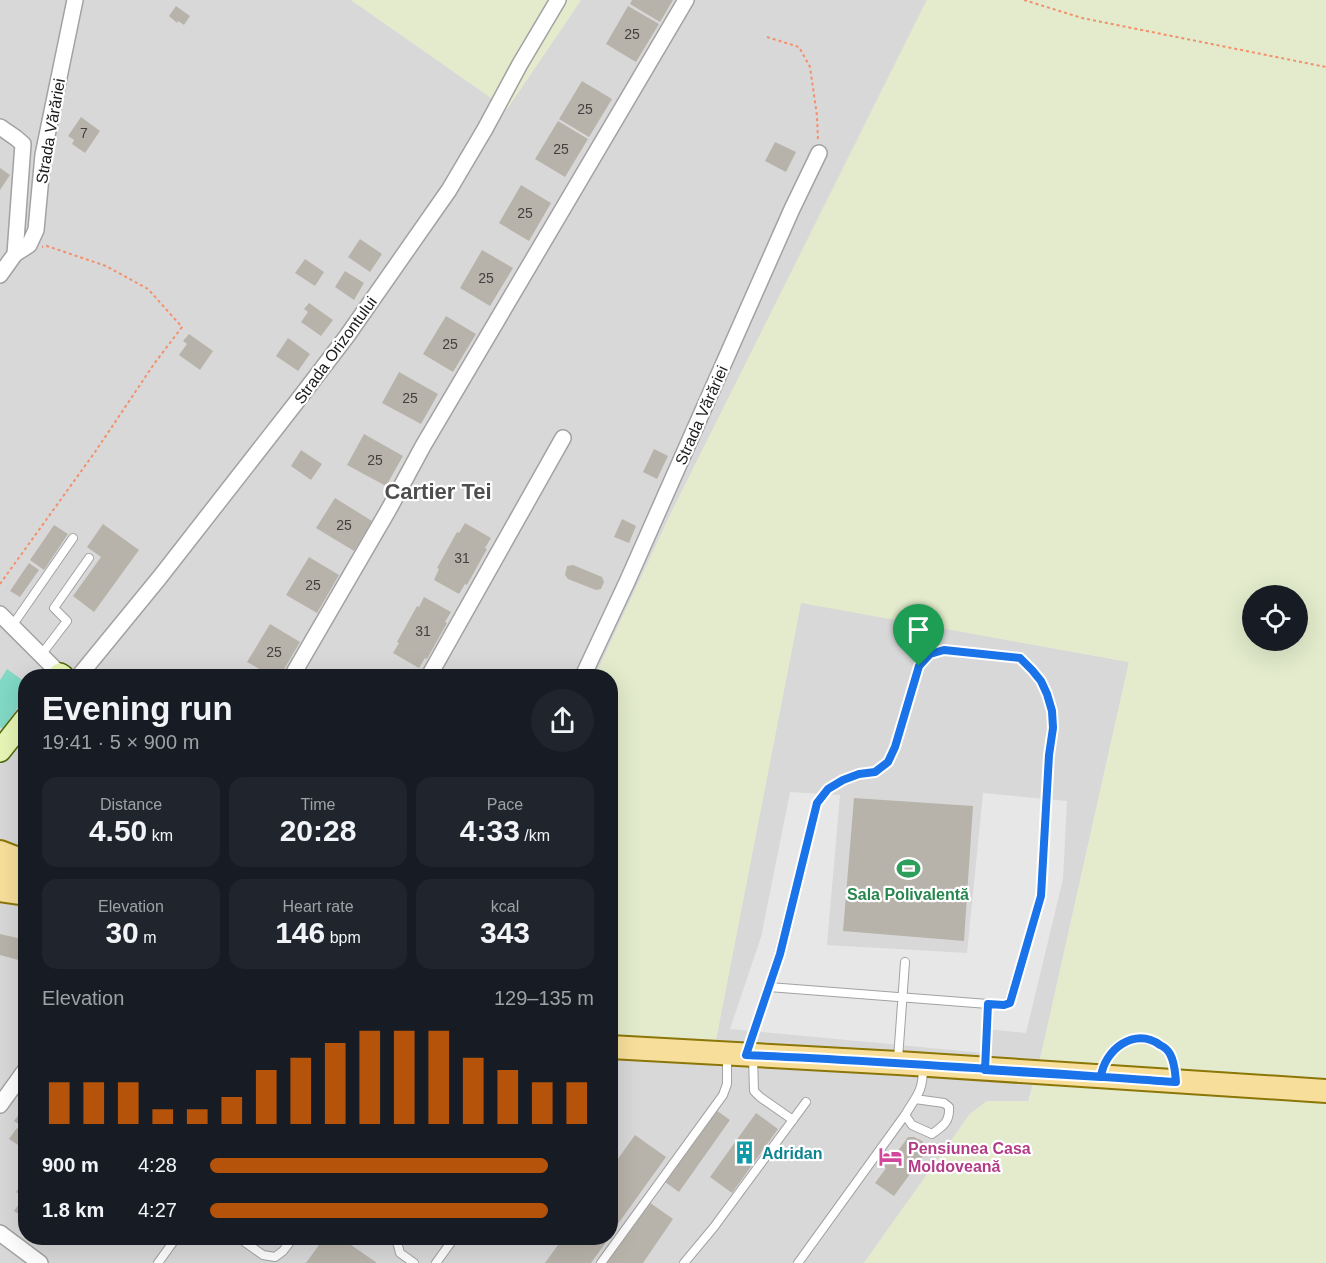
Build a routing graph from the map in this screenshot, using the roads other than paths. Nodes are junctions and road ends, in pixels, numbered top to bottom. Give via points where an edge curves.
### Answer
1 (75, 0) edge
2 (558, 0) edge
3 (686, 0) edge
4 (0, 127) edge
5 (819, 153) road end
6 (15, 254) junction
7 (0, 276) edge
8 (563, 438) dead end
9 (73, 538) dead end
10 (89, 558) dead end
11 (0, 614) edge
12 (12, 626) junction
13 (41, 654) junction
14 (57, 669) edge
15 (72, 669) edge
16 (296, 669) edge
17 (433, 669) edge
18 (586, 669) edge
19 (18, 728) edge
20 (0, 752) edge
21 (0, 852) edge
22 (18, 859) edge
23 (0, 872) edge
24 (18, 878) edge
25 (0, 890) edge
26 (18, 893) edge
27 (905, 962) dead end
28 (769, 987) junction
29 (903, 997) junction
30 (988, 1004) junction
31 (618, 1047) edge
32 (742, 1055) junction
33 (898, 1063) junction
34 (923, 1065) junction
35 (985, 1070) junction
36 (1101, 1077) junction
37 (18, 1081) edge
38 (1176, 1082) junction
39 (1326, 1091) edge
40 (915, 1099) junction
41 (806, 1102) dead end
42 (0, 1106) edge
43 (905, 1115) junction
44 (793, 1120) junction
45 (0, 1233) edge
46 (618, 1240) edge
47 (171, 1245) edge
48 (249, 1245) edge
49 (288, 1245) edge
50 (398, 1245) edge
51 (449, 1245) edge
52 (614, 1245) edge
53 (40, 1263) edge
54 (158, 1263) edge
55 (414, 1263) edge
56 (436, 1263) edge
57 (601, 1263) edge
58 (684, 1263) edge
59 (798, 1263) edge

1 - 6 street, Strada Vărăriei via 43,155 36,230 29,245
2 - 15 street, Strada Orizontului via 449,190 346,336 160,577
3 - 16 street
4 - 6 street via 23,144
5 - 18 street, Strada Vărăriei
6 - 7 street, Strada Vărăriei
8 - 17 street
9 - 12 lane
10 - 13 lane via 54,608 67,621
11 - 12 street
12 - 13 street
13 - 14 street
19 - 20 street
21 - 22 main road
23 - 24 main road
25 - 26 main road
27 - 29 lane
28 - 29 lane
28 - 30 lane via 817,803 828,789 843,780 875,772 888,762 919,666 930,654 944,650 1020,658 1041,681 1052,711 1041,896 1010,1003
28 - 32 lane
29 - 30 lane
29 - 33 lane
30 - 35 lane
31 - 32 main road
32 - 33 main road
32 - 44 lane via 754,1091
32 - 46 lane via 723,1095
33 - 34 main road
34 - 35 main road
34 - 40 lane via 923,1082
35 - 36 main road
36 - 38 main road
36 - 38 lane via 1111,1052 1131,1039 1142,1038 1169,1051
37 - 42 street
38 - 39 main road
40 - 43 lane
40 - 43 lane via 944,1103 949,1107 947,1121 932,1134 912,1125
41 - 44 lane
43 - 59 lane
44 - 58 lane
45 - 53 street
47 - 54 lane
48 - 49 lane via 263,1255 275,1257
50 - 55 lane via 400,1253
51 - 56 lane
52 - 57 lane

